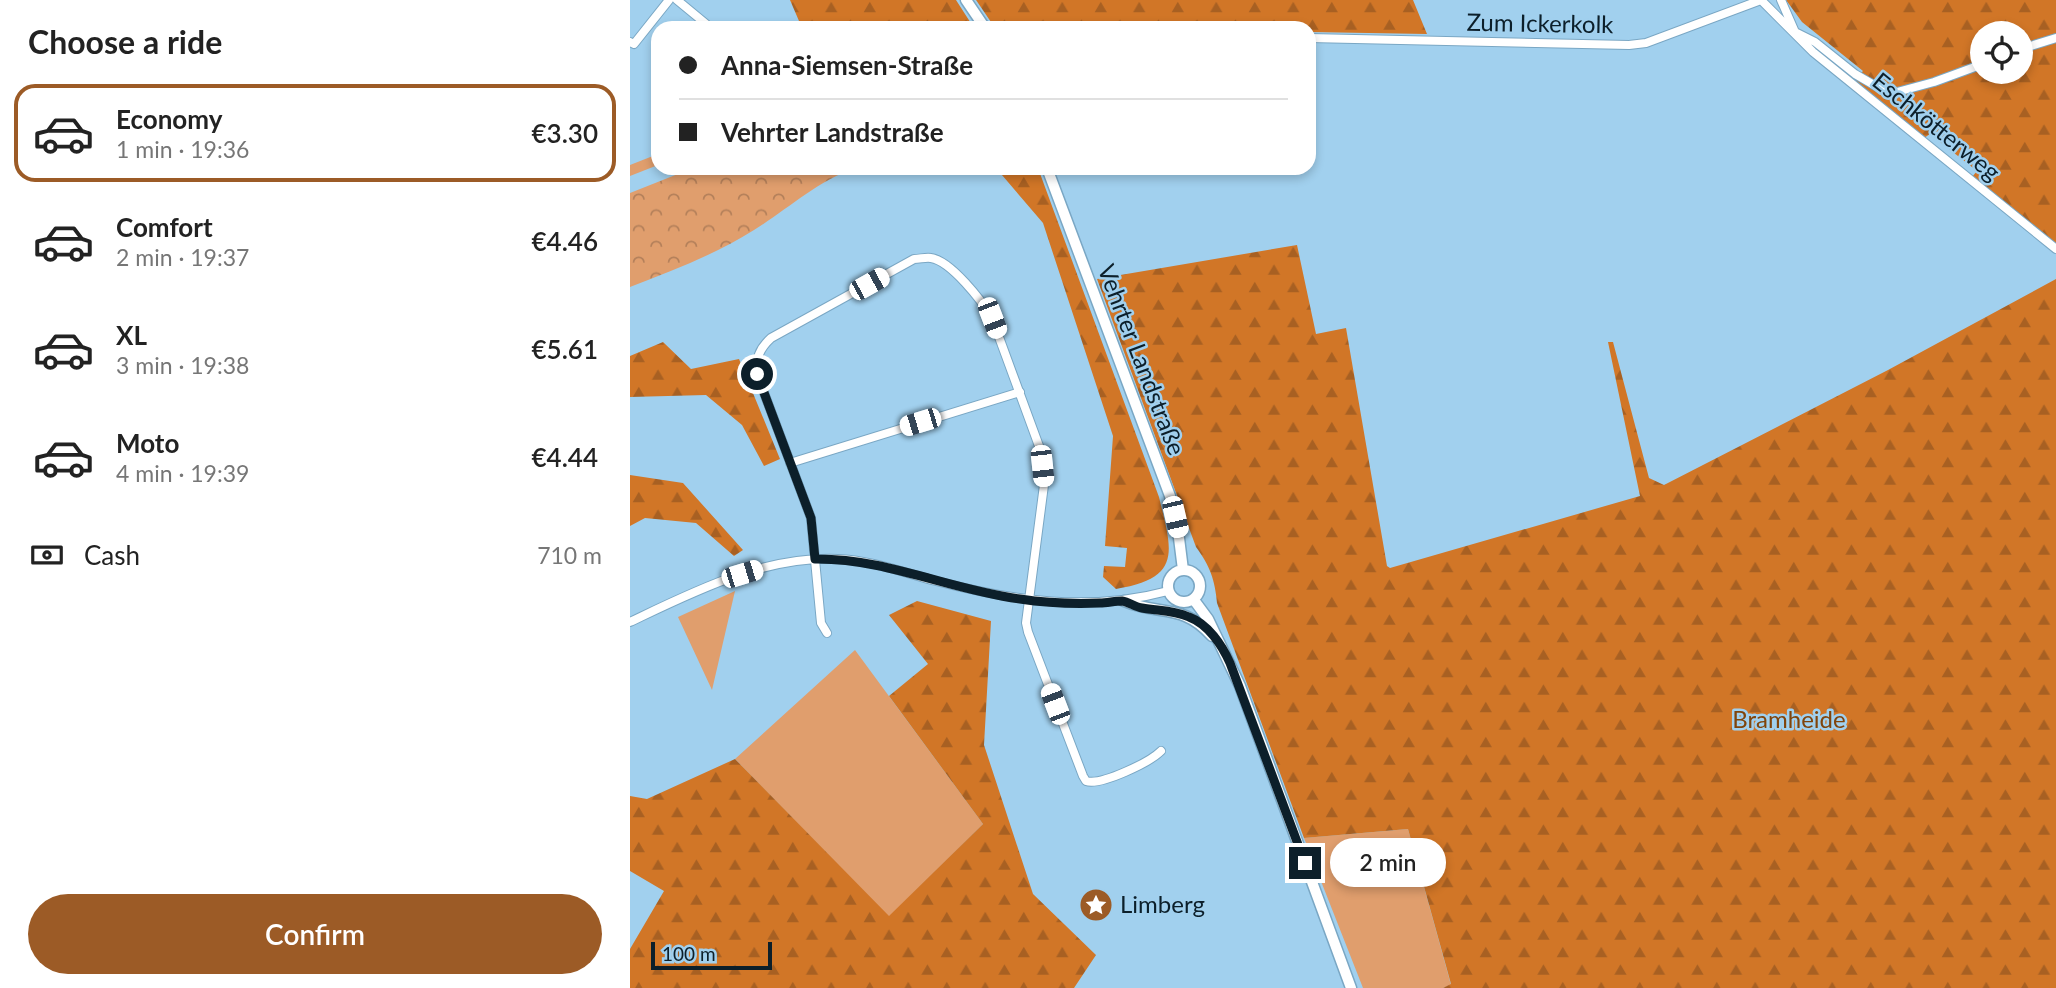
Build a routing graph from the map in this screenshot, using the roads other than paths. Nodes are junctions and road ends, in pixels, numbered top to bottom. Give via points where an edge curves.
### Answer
1 (669, 0) edge
2 (677, 0) edge
3 (967, 0) edge
4 (1781, 0) edge
5 (652, 21) edge
6 (702, 21) edge
7 (980, 21) edge
8 (651, 23) edge
9 (1795, 32) junction
10 (1316, 38) edge
11 (2056, 38) edge
12 (630, 42) edge
13 (2033, 45) edge
14 (1970, 69) edge
15 (1050, 175) edge
16 (2056, 249) edge
17 (1020, 392) junction
18 (790, 463) junction
19 (815, 559) junction
20 (1182, 570) junction
21 (1168, 591) junction
22 (1028, 600) junction
23 (1194, 600) junction
24 (1124, 601) junction
25 (630, 622) edge
26 (827, 633) dead end
27 (1220, 642) junction
28 (1161, 751) dead end
29 (1351, 988) edge

1 - 5 street
2 - 6 street
3 - 7 main road
4 - 9 street
8 - 12 street via 634,44
9 - 10 street, Zum Ickerkolk via 1761,0 1646,43 1629,45
9 - 14 street via 1886,92
9 - 16 street, Eschkötterweg via 1833,69
11 - 13 street
15 - 20 main road, Vehrter Landstraße via 1170,496
17 - 18 street
17 - 18 street via 983,303 944,262 930,257 914,259 760,348 757,374
17 - 22 street via 1040,446 1044,485
18 - 19 street via 811,518
19 - 22 street via 866,563
19 - 25 street via 729,578
19 - 26 street via 821,623
20 - 21 main road via 1170,578
20 - 23 main road via 1192,572 1200,583
21 - 23 main road via 1177,601
21 - 24 street
22 - 24 street
22 - 28 street via 1028,632 1086,780 1097,782
23 - 27 main road
24 - 27 main road via 1191,617
27 - 29 main road

